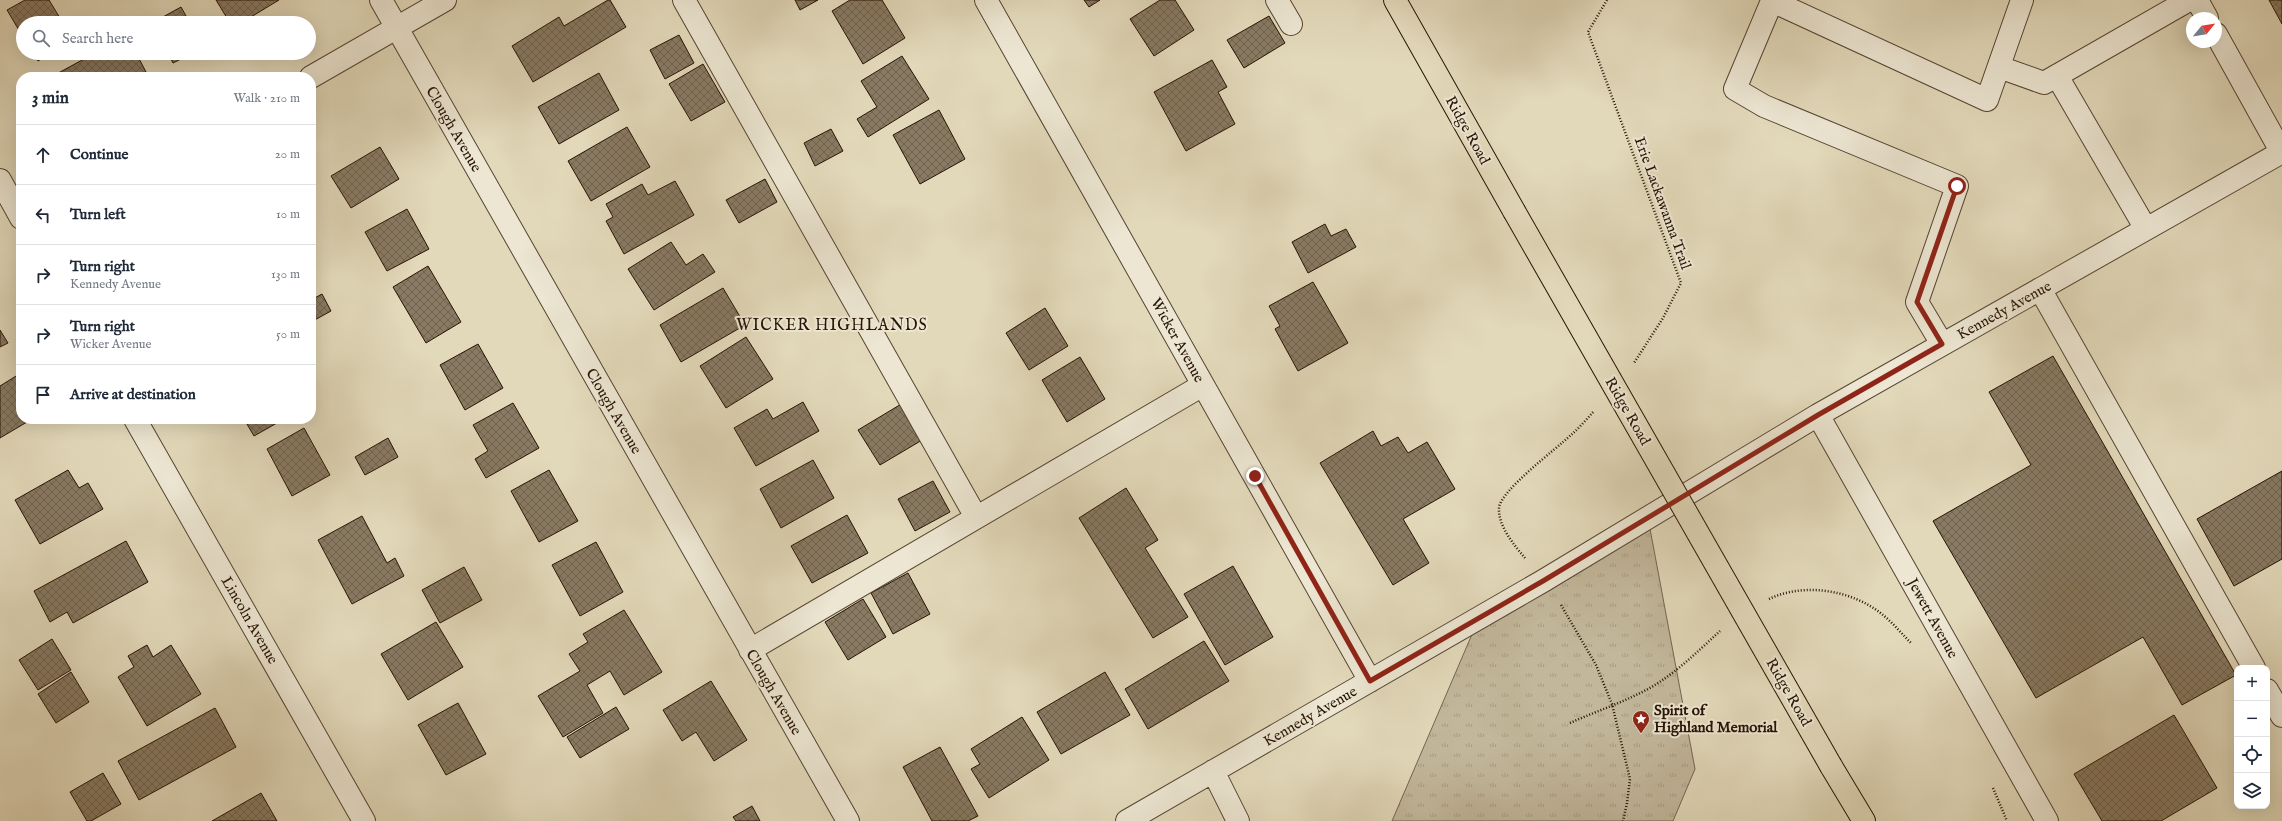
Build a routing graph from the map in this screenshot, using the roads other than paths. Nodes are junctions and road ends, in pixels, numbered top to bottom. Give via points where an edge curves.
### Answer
1 (381, 0) edge
2 (445, 0) edge
3 (684, 0) edge
4 (986, 0) edge
5 (1277, 0) edge
6 (1395, 0) edge
7 (2022, 0) edge
8 (2189, 0) edge
9 (2197, 0) edge
10 (2204, 12) edge
11 (1291, 24) dead end
12 (396, 27) junction
13 (2222, 45) edge
14 (1999, 67) junction
15 (316, 74) edge
16 (2057, 76) junction
17 (2282, 153) edge
18 (0, 180) edge
19 (16, 209) edge
20 (2146, 229) junction
21 (2040, 289) junction
22 (1942, 344) junction
23 (1204, 385) junction
24 (1818, 415) junction
25 (138, 424) edge
26 (976, 517) junction
27 (750, 650) junction
28 (2252, 665) edge
29 (1370, 681) junction
30 (2270, 695) edge
31 (2282, 716) edge
32 (1213, 771) junction
33 (364, 821) edge
34 (848, 821) edge
35 (1127, 821) edge
36 (1238, 821) edge
37 (1864, 821) edge
38 (2047, 821) edge

1 - 12 street, Clough Avenue
2 - 12 street
3 - 26 street
4 - 23 street, Wicker Avenue
5 - 11 street
6 - 37 main road, Ridge Road, bridge
7 - 14 street
8 - 16 street
9 - 10 street
12 - 15 street
12 - 27 street, Clough Avenue
13 - 17 street
14 - 16 street via 2044,83
14 - 22 street via 1987,100 1772,2 1735,89 1764,106 1957,186 1917,302
16 - 20 street
17 - 20 street, Kennedy Avenue
18 - 19 street
20 - 21 street, Kennedy Avenue
21 - 22 street, Kennedy Avenue
21 - 28 street
22 - 24 street, Kennedy Avenue
23 - 26 street
23 - 29 street, Wicker Avenue
24 - 29 street, Kennedy Avenue via 1543,581
24 - 38 street, Jewett Avenue
25 - 33 street, Lincoln Avenue
26 - 27 street
27 - 34 street, Clough Avenue
29 - 32 street, Kennedy Avenue
30 - 31 street
32 - 35 street, Kennedy Avenue
32 - 36 street

